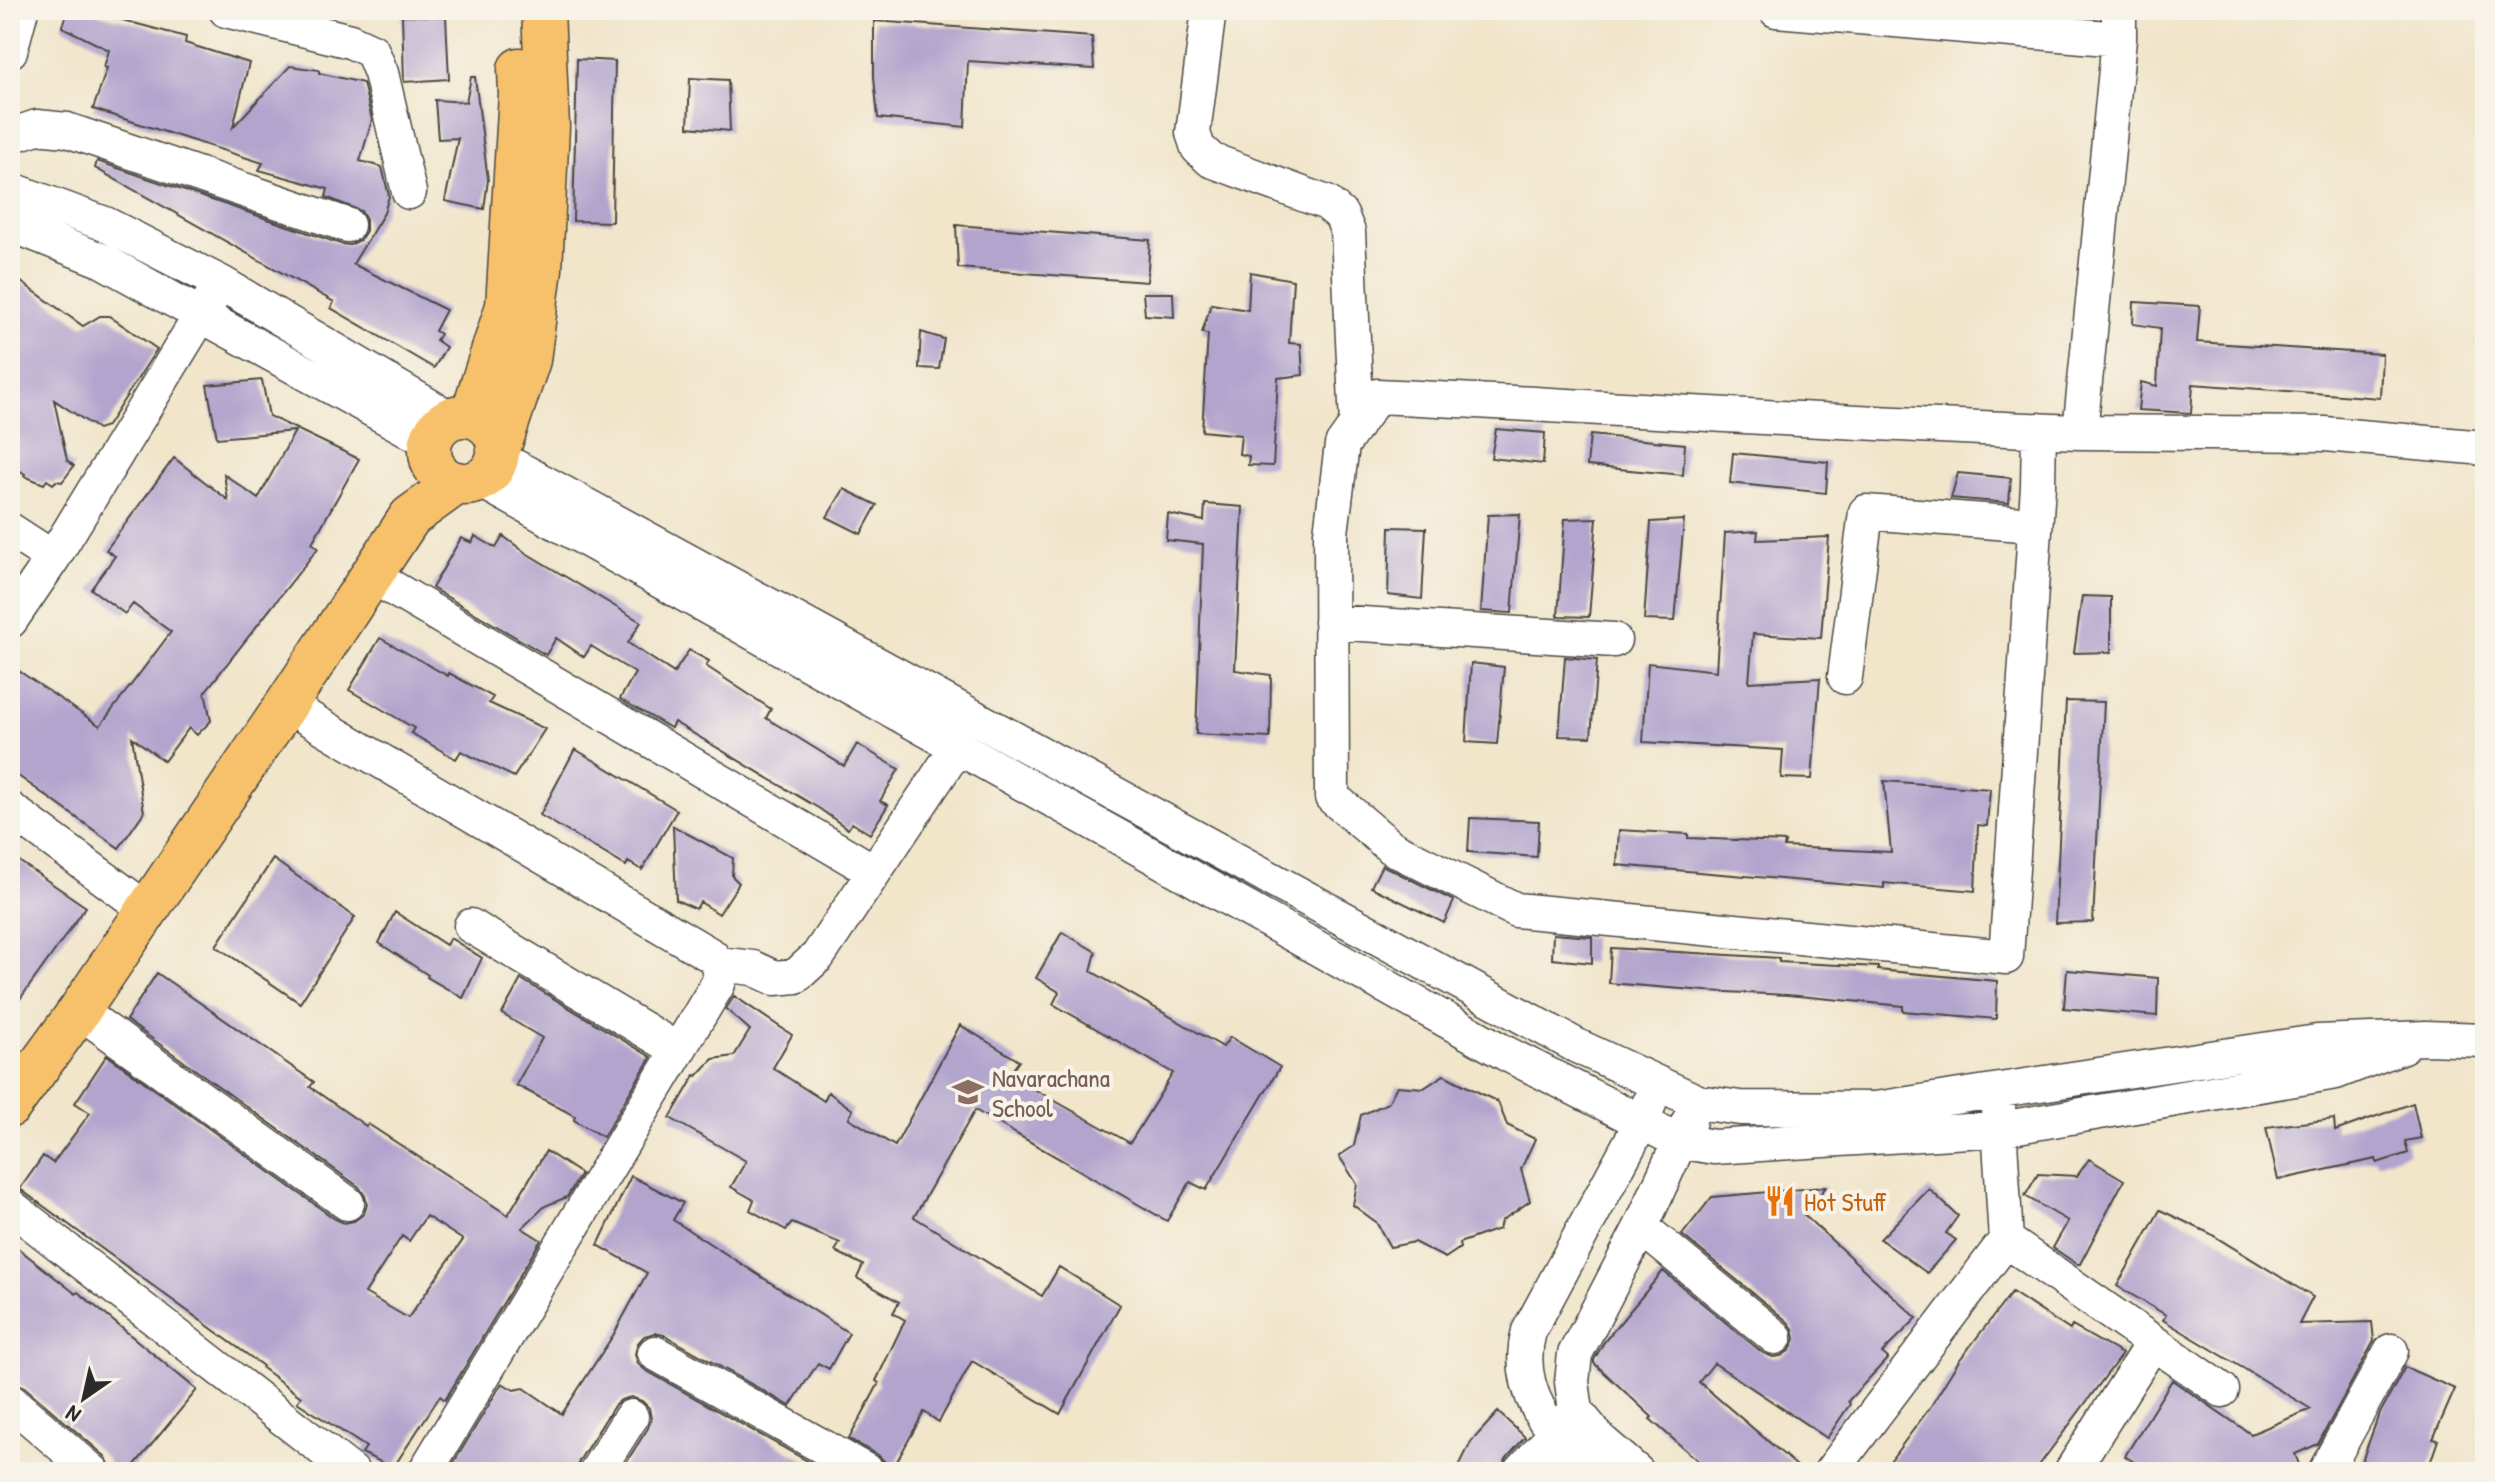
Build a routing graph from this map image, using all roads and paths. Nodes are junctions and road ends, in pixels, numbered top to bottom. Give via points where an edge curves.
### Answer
1 (21, 10) edge
2 (226, 10) edge
3 (516, 10) edge
4 (543, 10) edge
5 (1209, 10) edge
6 (1776, 10) edge
7 (2119, 24) edge
8 (10, 51) edge
9 (10, 136) edge
10 (10, 189) edge
11 (409, 192) dead end
12 (347, 225) dead end
13 (15, 236) edge
14 (221, 283) junction
15 (200, 314) junction
16 (1357, 425) junction
17 (2039, 430) junction
18 (2080, 432) junction
19 (446, 433) junction
20 (2485, 448) edge
21 (483, 468) junction
22 (410, 517) junction
23 (2035, 525) junction
24 (10, 530) edge
25 (53, 558) junction
26 (372, 576) junction
27 (10, 621) edge
28 (1331, 622) junction
29 (1614, 640) dead end
30 (1845, 677) dead end
31 (286, 705) junction
32 (957, 748) junction
33 (1127, 800) junction
34 (10, 809) edge
35 (1109, 833) junction
36 (873, 871) junction
37 (146, 909) junction
38 (471, 926) dead end
39 (719, 964) junction
40 (79, 1011) junction
41 (2426, 1038) junction
42 (2485, 1040) edge
43 (678, 1050) junction
44 (1656, 1085) junction
45 (15, 1088) edge
46 (1997, 1089) junction
47 (1698, 1102) junction
48 (1641, 1123) junction
49 (2000, 1129) junction
50 (1679, 1141) junction
51 (347, 1203) dead end
52 (10, 1206) edge
53 (1641, 1227) junction
54 (2006, 1240) junction
55 (1775, 1337) dead end
56 (2152, 1344) junction
57 (2391, 1351) dead end
58 (655, 1353) dead end
59 (2222, 1390) dead end
60 (631, 1417) dead end
61 (17, 1421) edge
62 (1564, 1423) junction
63 (1612, 1468) edge
64 (93, 1472) edge
65 (352, 1472) edge
66 (425, 1472) edge
67 (596, 1472) edge
68 (868, 1472) edge
69 (1521, 1472) edge
70 (1831, 1472) edge
71 (2071, 1472) edge
72 (2325, 1472) edge

1 - 8 street
2 - 11 street via 372,51
3 - 19 main road via 520,94 509,292 504,322
4 - 21 main road via 548,127 541,269 529,360
5 - 16 street via 1193,133 1198,148 1211,160 1327,203 1341,215 1348,232
6 - 7 street
7 - 18 street
9 - 12 street via 37,127 67,130
10 - 14 street via 105,224
13 - 15 street via 103,261
14 - 15 street
14 - 19 street
15 - 19 street
15 - 25 street
16 - 17 street via 1377,396
16 - 28 street via 1342,445 1331,533
17 - 18 street
17 - 23 street
18 - 20 street via 2325,434
19 - 21 main road via 438,472
19 - 21 main road via 482,422 491,430 496,440
19 - 22 main road via 411,498
21 - 22 main road
21 - 32 street
21 - 33 street
22 - 26 main road
23 - 28 street via 2006,957 1516,910 1392,848 1332,797
23 - 30 street via 1866,512
24 - 25 street
25 - 27 street
26 - 31 main road
26 - 36 street
28 - 29 street
31 - 37 main road
31 - 39 street
32 - 35 street
32 - 36 street
33 - 35 street
33 - 44 street
34 - 37 street
35 - 48 street
36 - 39 street via 818,956 796,976 775,978 753,968
37 - 40 main road
38 - 43 street
39 - 43 street via 718,984
40 - 45 main road
40 - 51 street
41 - 42 street
41 - 46 street via 2317,1042
41 - 49 street via 2336,1072
43 - 66 street
44 - 47 street
44 - 48 street
46 - 47 street via 1875,1109 1740,1108
46 - 49 street
47 - 50 street
48 - 50 street
48 - 62 street via 1524,1348 1526,1378
49 - 50 street via 1714,1147
49 - 54 street
50 - 53 street
52 - 65 street
53 - 55 street
53 - 62 street via 1575,1354
54 - 56 street
54 - 70 street
56 - 59 street
56 - 71 street
57 - 72 street
58 - 68 street
60 - 67 street
61 - 64 street
62 - 63 street
62 - 69 street

